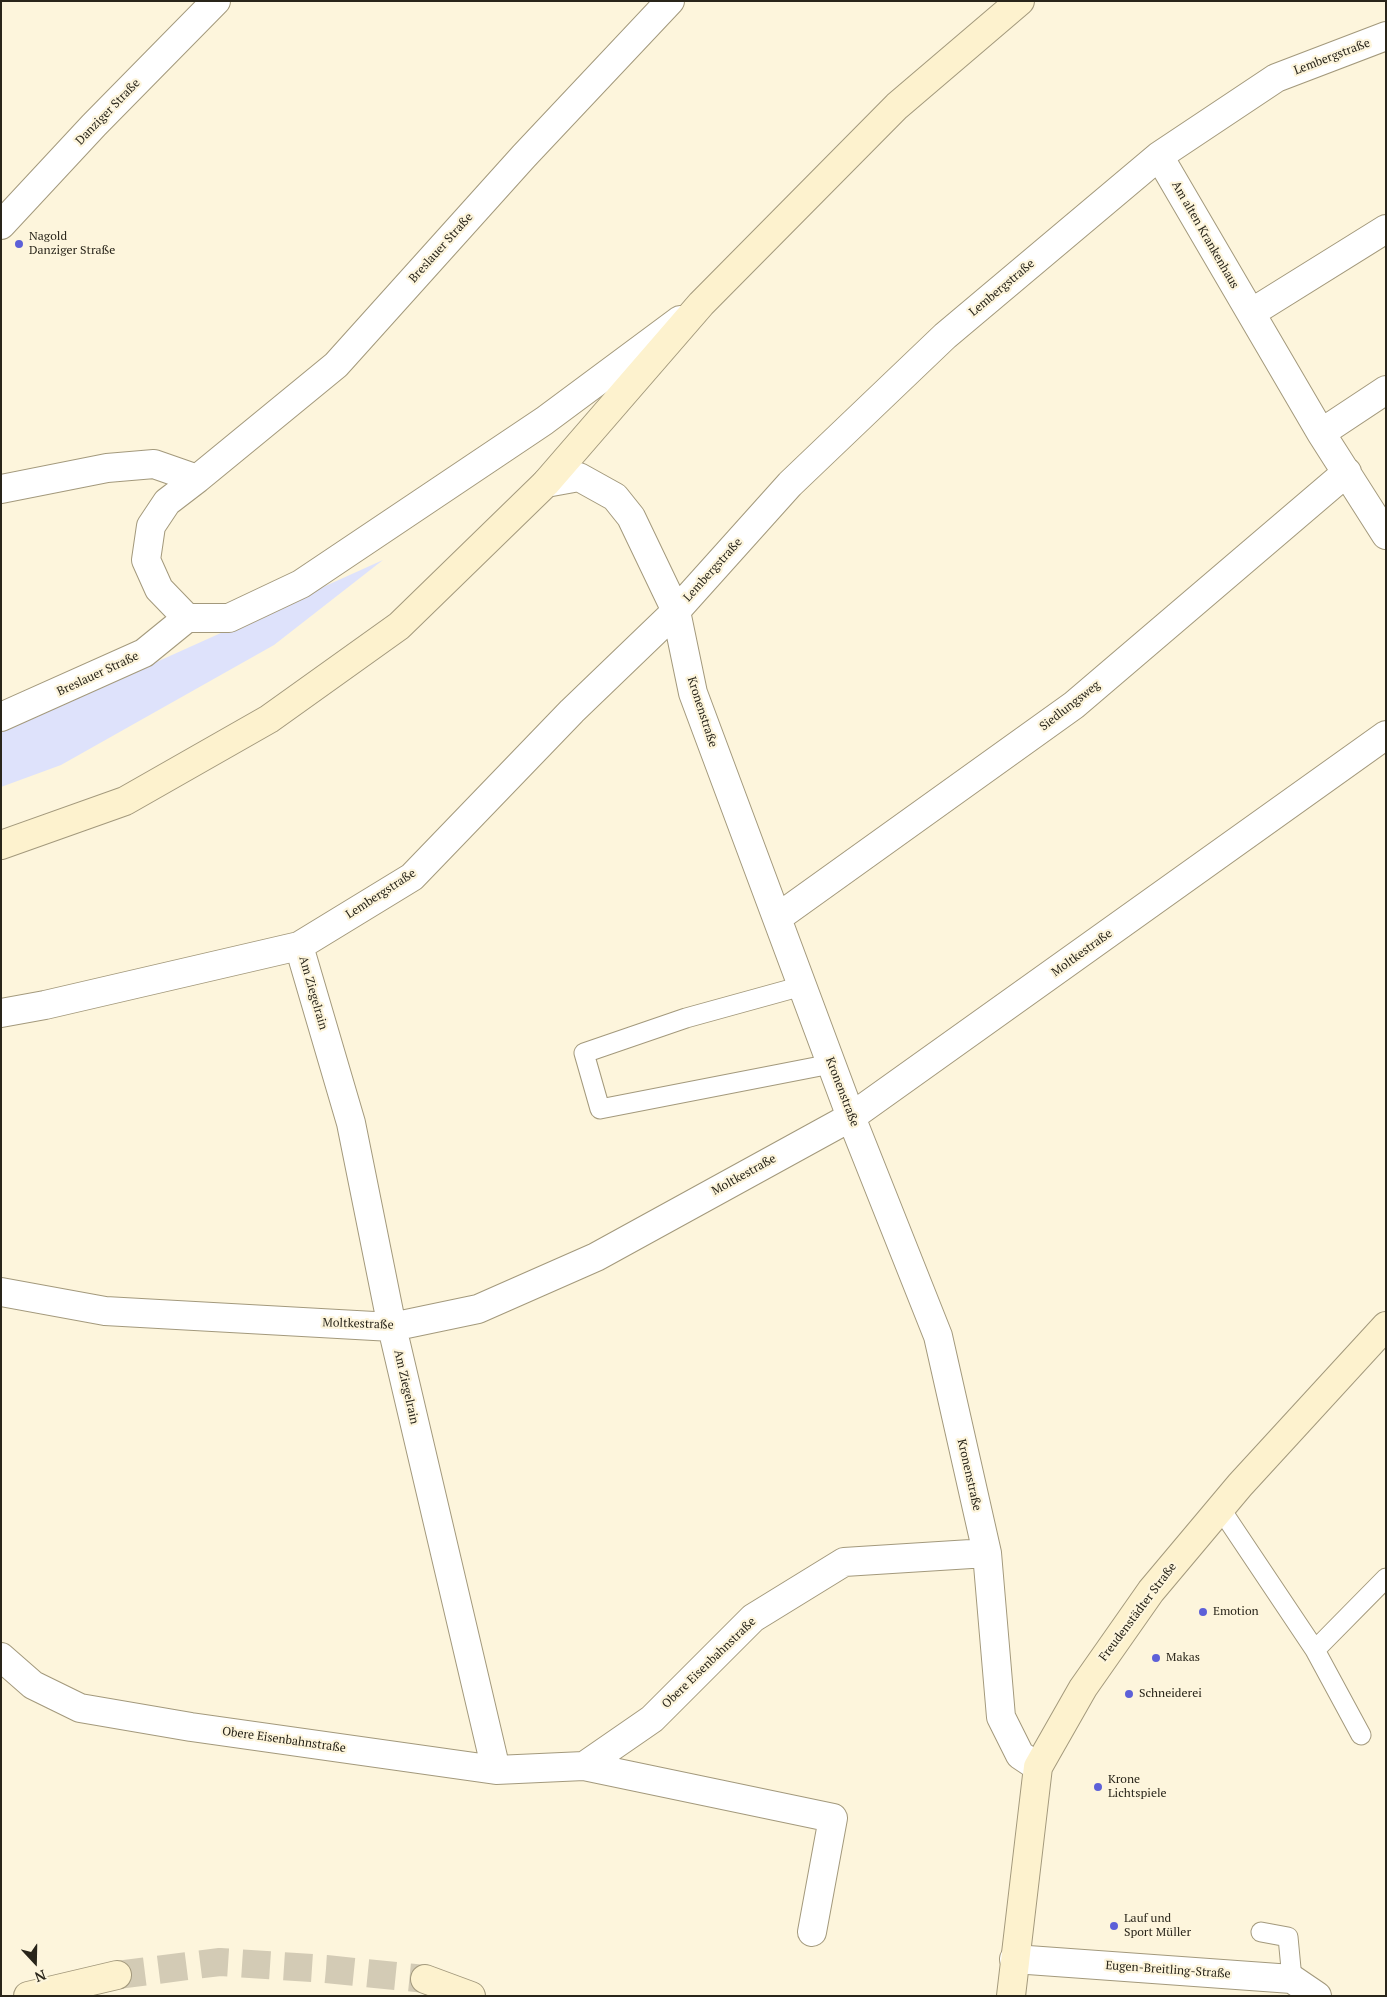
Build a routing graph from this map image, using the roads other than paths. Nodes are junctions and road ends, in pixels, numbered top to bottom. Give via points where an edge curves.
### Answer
1 (216, 1) edge
2 (670, 1) edge
3 (1020, 1) edge
4 (1386, 36) edge
5 (1159, 156) junction
6 (1, 225) edge
7 (1386, 229) edge
8 (701, 304) junction
9 (1251, 313) junction
10 (1386, 390) edge
11 (1321, 433) junction
12 (1347, 472) junction
13 (197, 479) junction
14 (546, 483) junction
15 (1, 489) edge
16 (1386, 535) edge
17 (676, 611) junction
18 (188, 618) junction
19 (1, 718) edge
20 (1386, 736) edge
21 (1, 845) edge
22 (777, 918) junction
23 (299, 946) junction
24 (802, 986) junction
25 (1, 1013) edge
26 (831, 1064) junction
27 (851, 1117) junction
28 (1, 1292) edge
29 (1386, 1326) edge
30 (392, 1327) junction
31 (1220, 1508) junction
32 (987, 1553) junction
33 (1386, 1578) edge
34 (1315, 1650) junction
35 (1, 1657) edge
36 (1361, 1735) dead end
37 (584, 1766) junction
38 (1038, 1767) junction
39 (496, 1770) junction
40 (812, 1932) dead end
41 (1262, 1932) dead end
42 (1014, 1959) junction
43 (117, 1975) tunnel mouth
44 (425, 1979) tunnel mouth
45 (1292, 1979) junction
46 (28, 1996) edge
47 (471, 1996) edge
48 (994, 1996) edge
49 (1011, 1996) edge
50 (1317, 1996) edge

1 - 6 street, Danziger Straße
2 - 13 street, Breslauer Straße via 524,156 336,365
3 - 8 main road via 897,106
4 - 5 street, Lembergstraße via 1276,78
5 - 9 street, Am alten Krankenhaus
5 - 17 street, Lembergstraße via 945,336 790,484
7 - 9 street
8 - 14 main road
8 - 18 street via 544,421 301,584 229,618
9 - 11 street, Am alten Krankenhaus
10 - 11 street
11 - 12 street, Am alten Krankenhaus
12 - 16 street, Am alten Krankenhaus
12 - 22 street, Siedlungsweg via 1074,705
13 - 15 street via 154,464 107,468
13 - 18 street, Breslauer Straße via 167,502 151,526 146,560 159,589
14 - 17 street, Kronenstraße via 579,477 615,497 631,517
14 - 21 main road via 398,626 269,719 125,801
17 - 22 street, Kronenstraße via 694,693
17 - 23 street, Lembergstraße via 572,711 412,877
18 - 19 street, Breslauer Straße via 144,653
20 - 27 street, Moltkestraße
22 - 24 street, Kronenstraße
23 - 25 street, Lembergstraße
23 - 30 street, Am Ziegelrain via 351,1123
24 - 26 street, Kronenstraße
24 - 26 lane via 686,1018 584,1053 600,1108
26 - 27 street, Kronenstraße
27 - 30 street, Moltkestraße via 596,1257 478,1309
27 - 32 street, Kronenstraße via 938,1336
28 - 30 street, Moltkestraße via 105,1311
29 - 31 main road, Freudenstädter Straße
30 - 39 street, Am Ziegelrain
31 - 34 lane
31 - 38 main road, Freudenstädter Straße via 1151,1591 1083,1688
32 - 37 street, Obere Eisenbahnstraße via 844,1562 753,1618 652,1719
32 - 38 street, Kronenstraße via 1001,1717 1020,1755
33 - 34 lane
34 - 36 lane
35 - 39 street, Obere Eisenbahnstraße via 33,1685 80,1708
37 - 39 street, Obere Eisenbahnstraße
37 - 40 street, Obere Eisenbahnstraße via 833,1818
38 - 42 main road, Freudenstädter Straße
41 - 45 lane via 1288,1937
42 - 45 street, Eugen-Breitling-Straße
42 - 48 main road, Freudenstädter Straße
42 - 49 main road, Freudenstädter Straße
43 - 46 main road
44 - 47 main road
45 - 50 street

